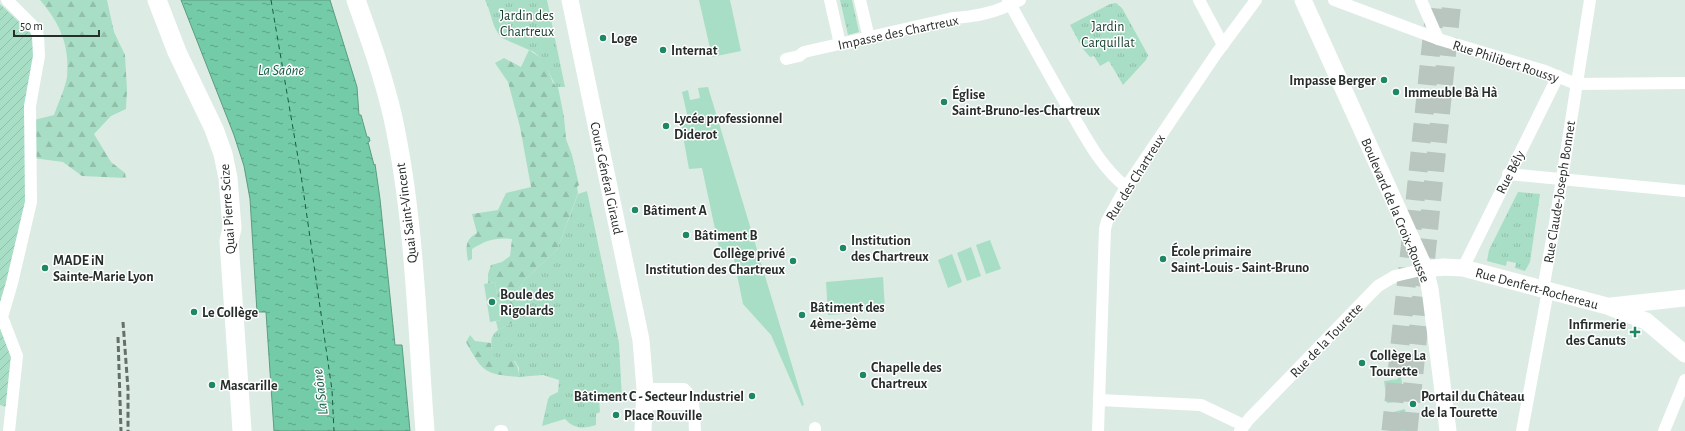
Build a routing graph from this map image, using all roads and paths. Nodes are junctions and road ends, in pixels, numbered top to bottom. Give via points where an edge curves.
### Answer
1 (7, 0) edge
2 (157, 0) edge
3 (356, 0) edge
4 (570, 0) edge
5 (830, 0) edge
6 (860, 0) edge
7 (1199, 0) edge
8 (1256, 0) edge
9 (1302, 0) edge
10 (1334, 0) edge
11 (1421, 0) edge
12 (1590, 0) edge
13 (1013, 2) edge
14 (869, 38) junction
15 (1438, 39) junction
16 (840, 44) junction
17 (1223, 45) junction
18 (786, 59) dead end
19 (1558, 76) junction
20 (1685, 83) edge
21 (1576, 84) junction
22 (1508, 174) junction
23 (1562, 180) junction
24 (1126, 187) junction
25 (1685, 191) edge
26 (1463, 268) junction
27 (1425, 269) junction
28 (1546, 290) junction
29 (1685, 298) edge
30 (1648, 303) junction
31 (1607, 306) junction
32 (1646, 321) junction
33 (1685, 354) edge
34 (1685, 380) edge
35 (645, 396) junction
36 (1099, 400) junction
37 (10, 426) edge
38 (1241, 428) edge
39 (242, 431) edge
40 (425, 431) edge
41 (643, 431) edge
42 (695, 431) edge
43 (1098, 431) edge
44 (1448, 431) edge
45 (1522, 431) edge
46 (1664, 431) edge

1 - 37 street via 35,28 39,56 30,106 31,202 2,318 17,356
2 - 39 main road, Quai Pierre Scize via 177,52 214,129 228,178 232,228 229,241
3 - 40 main road, Quai Saint-Vincent via 389,104 402,170
4 - 35 street, Cours Général Giraud via 641,340
5 - 16 street
6 - 14 street
7 - 17 street
8 - 17 street, Rue des Chartreux
9 - 27 street, Boulevard de la Croix-Rousse
10 - 15 street, Rue Philibert Roussy
11 - 15 street
12 - 21 street, Rue Claude-Joseph Bonnet
13 - 14 street, Impasse des Chartreux via 1004,8 965,18 953,18
13 - 24 street via 1052,81 1109,173
14 - 16 street, Impasse des Chartreux
15 - 19 street, Rue Philibert Roussy
16 - 18 street, Impasse des Chartreux
17 - 24 street, Rue des Chartreux
19 - 21 street, Rue Philibert Roussy
19 - 22 street, Rue Bély
20 - 21 street, Rue Philibert Roussy
21 - 23 street, Rue Claude-Joseph Bonnet
22 - 23 street
22 - 26 street, Rue Bély
23 - 25 street
23 - 28 street, Rue Claude-Joseph Bonnet via 1544,284
24 - 36 street, Rue des Chartreux via 1104,229
26 - 27 street, Rue Denfert-Rochereau
26 - 28 street, Rue Denfert-Rochereau
27 - 38 street, Rue de la Tourette via 1395,276 1378,286
27 - 44 street, Boulevard de la Croix-Rousse via 1430,289
28 - 31 street, Rue Denfert-Rochereau
28 - 45 street, Rue Claude-Joseph Bonnet
29 - 30 street
30 - 31 street
30 - 32 street
31 - 32 street, Rue Denfert-Rochereau
32 - 33 street, Rue Denfert-Rochereau
34 - 46 street
35 - 41 street
35 - 42 street via 684,389 691,396
36 - 38 street via 1201,405
36 - 43 street, Rue des Chartreux

